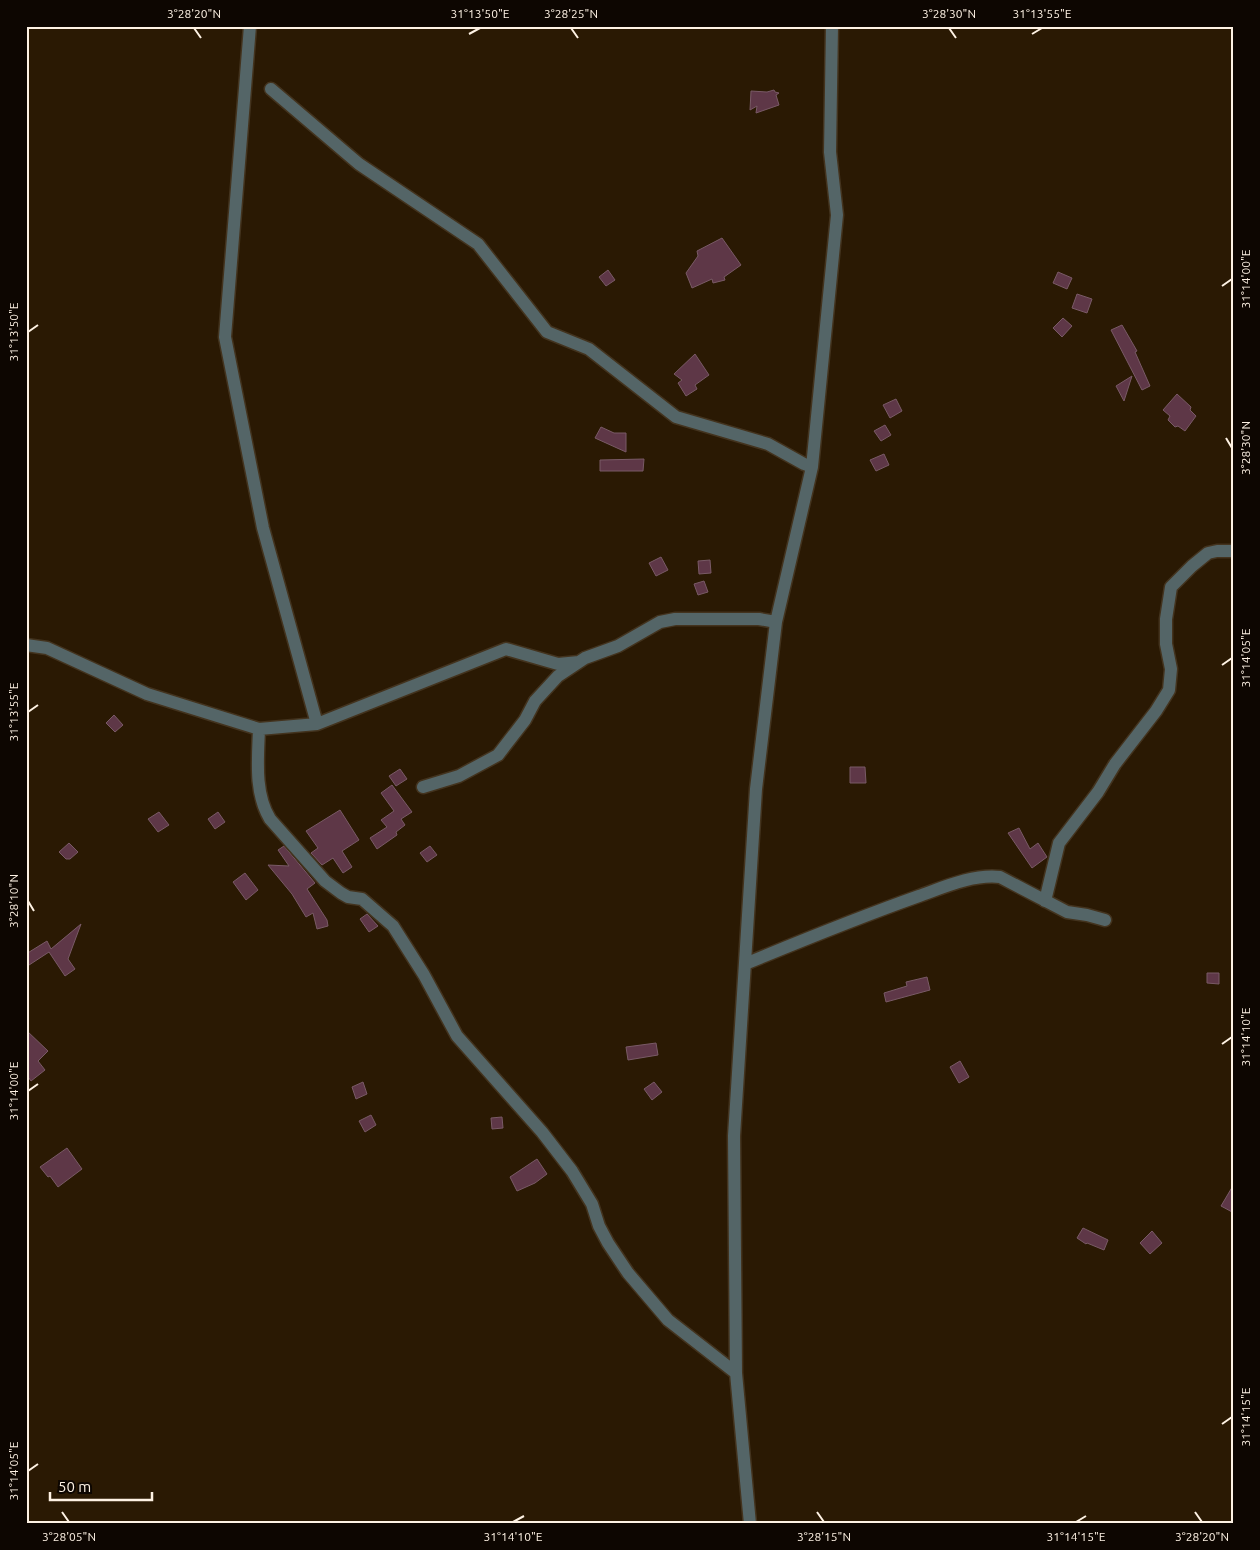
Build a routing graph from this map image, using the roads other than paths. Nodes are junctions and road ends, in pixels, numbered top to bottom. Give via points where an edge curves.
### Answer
1 (250, 26) edge
2 (832, 26) edge
3 (270, 89) dead end
4 (812, 466) junction
5 (1234, 551) edge
6 (776, 622) junction
7 (26, 645) edge
8 (579, 662) junction
9 (317, 724) junction
10 (259, 729) junction
11 (423, 787) dead end
12 (1045, 902) junction
13 (1105, 920) dead end
14 (745, 964) junction
15 (736, 1373) junction
16 (750, 1524) edge

1 - 9 street via 225,337 263,528
2 - 4 street via 830,152 837,216
3 - 4 street via 359,164 478,244 547,332 589,348 676,417 768,444
4 - 6 street
5 - 12 street via 1208,553 1169,590 1166,619 1171,669 1169,690 1059,843
6 - 8 street via 675,618 660,622 618,646
6 - 14 street via 756,789
7 - 10 street via 47,648 147,694
8 - 9 street via 558,664 506,649
8 - 11 street via 558,676 535,701 498,755 459,776
9 - 10 street
10 - 15 street via 260,789 263,808 270,819 325,881 348,897 362,899 393,926 424,975 456,1036 542,1132 572,1171 592,1204 608,1243 628,1273 668,1320
12 - 13 street via 1067,912
12 - 14 street via 1000,877 988,875 856,918
14 - 15 street via 734,1136
15 - 16 street

